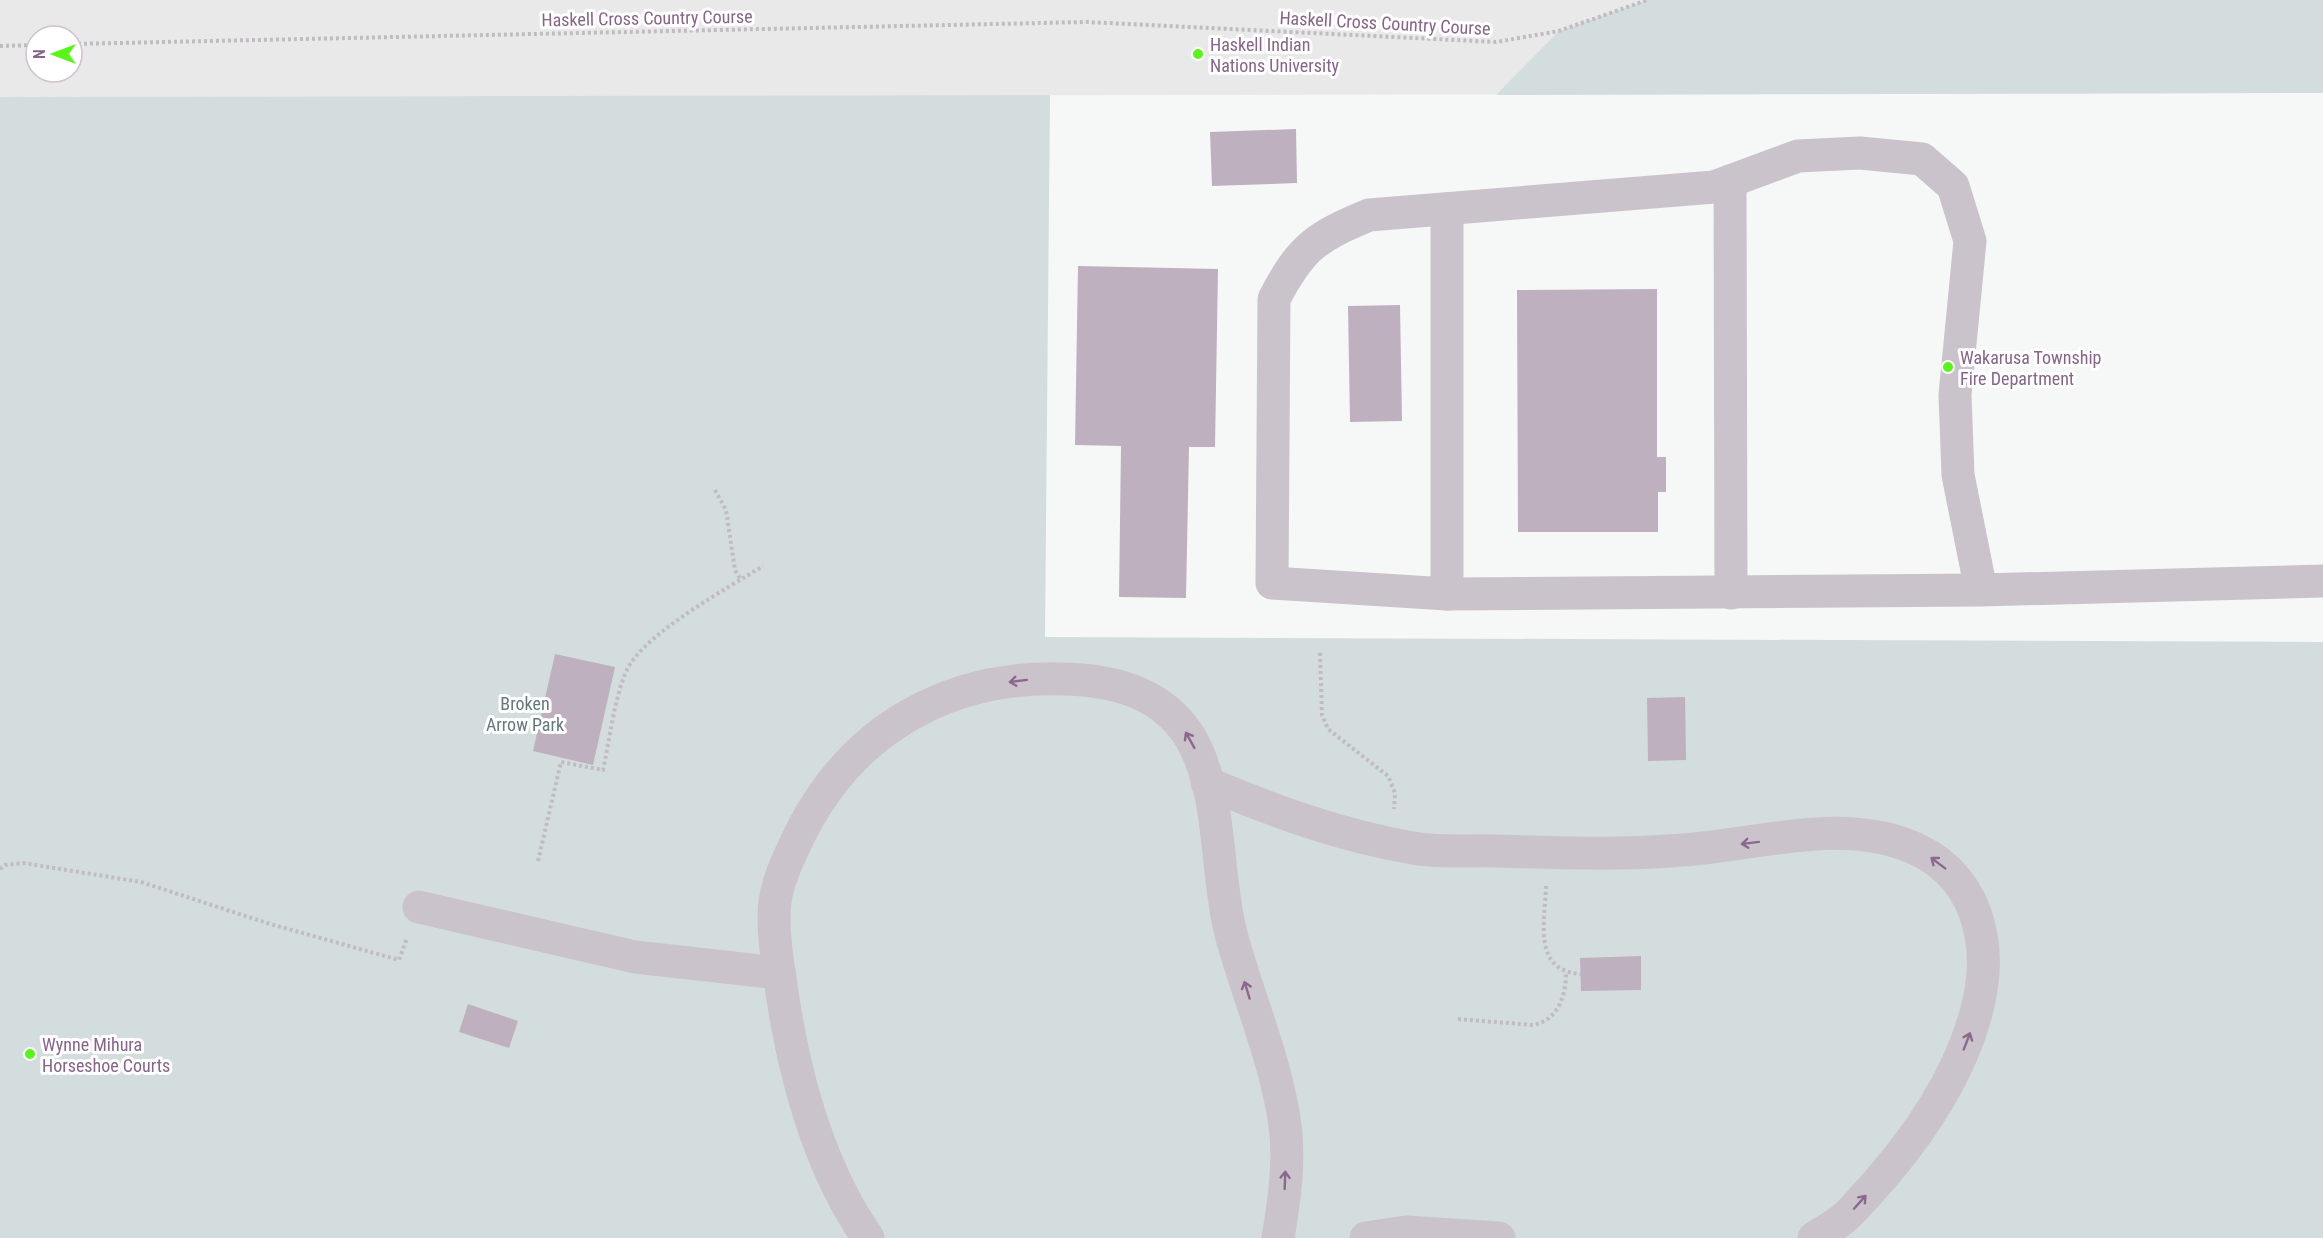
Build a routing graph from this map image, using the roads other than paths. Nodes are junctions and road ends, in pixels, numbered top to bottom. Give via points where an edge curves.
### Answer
1 (1730, 181) junction
2 (1447, 209) junction
3 (2323, 581) edge
4 (1981, 590) junction
5 (1731, 593) junction
6 (1448, 594) junction
7 (1207, 783) junction
8 (419, 907) road end
9 (779, 973) junction
10 (868, 1238) edge
11 (1278, 1238) edge
12 (1366, 1238) edge
13 (1499, 1238) edge
14 (1814, 1238) edge

1 - 2 lane via 1714,187
1 - 4 lane via 1798,156 1860,153 1922,159 1953,186 1970,241 1955,395 1958,475
1 - 5 lane
2 - 6 lane
2 - 6 lane via 1369,215 1327,232 1292,264 1274,299 1272,583
3 - 4 lane
4 - 5 lane
5 - 6 lane
7 -> 9 lane via 1184,729 1167,708 1133,690 1087,680 1042,678 945,696 871,740 834,778 808,820 787,859 775,901
11 -> 7 lane via 1285,1186 1285,1127 1230,929
14 -> 7 lane via 1846,1217 1890,1168 1948,1084 1969,1038 1982,989 1982,946 1976,912 1960,882 1936,860 1904,844 1862,834 1682,850 1416,849 1338,832
8 - 9 lane via 635,957
9 - 10 lane via 805,1101 828,1166
12 - 13 lane via 1406,1232

